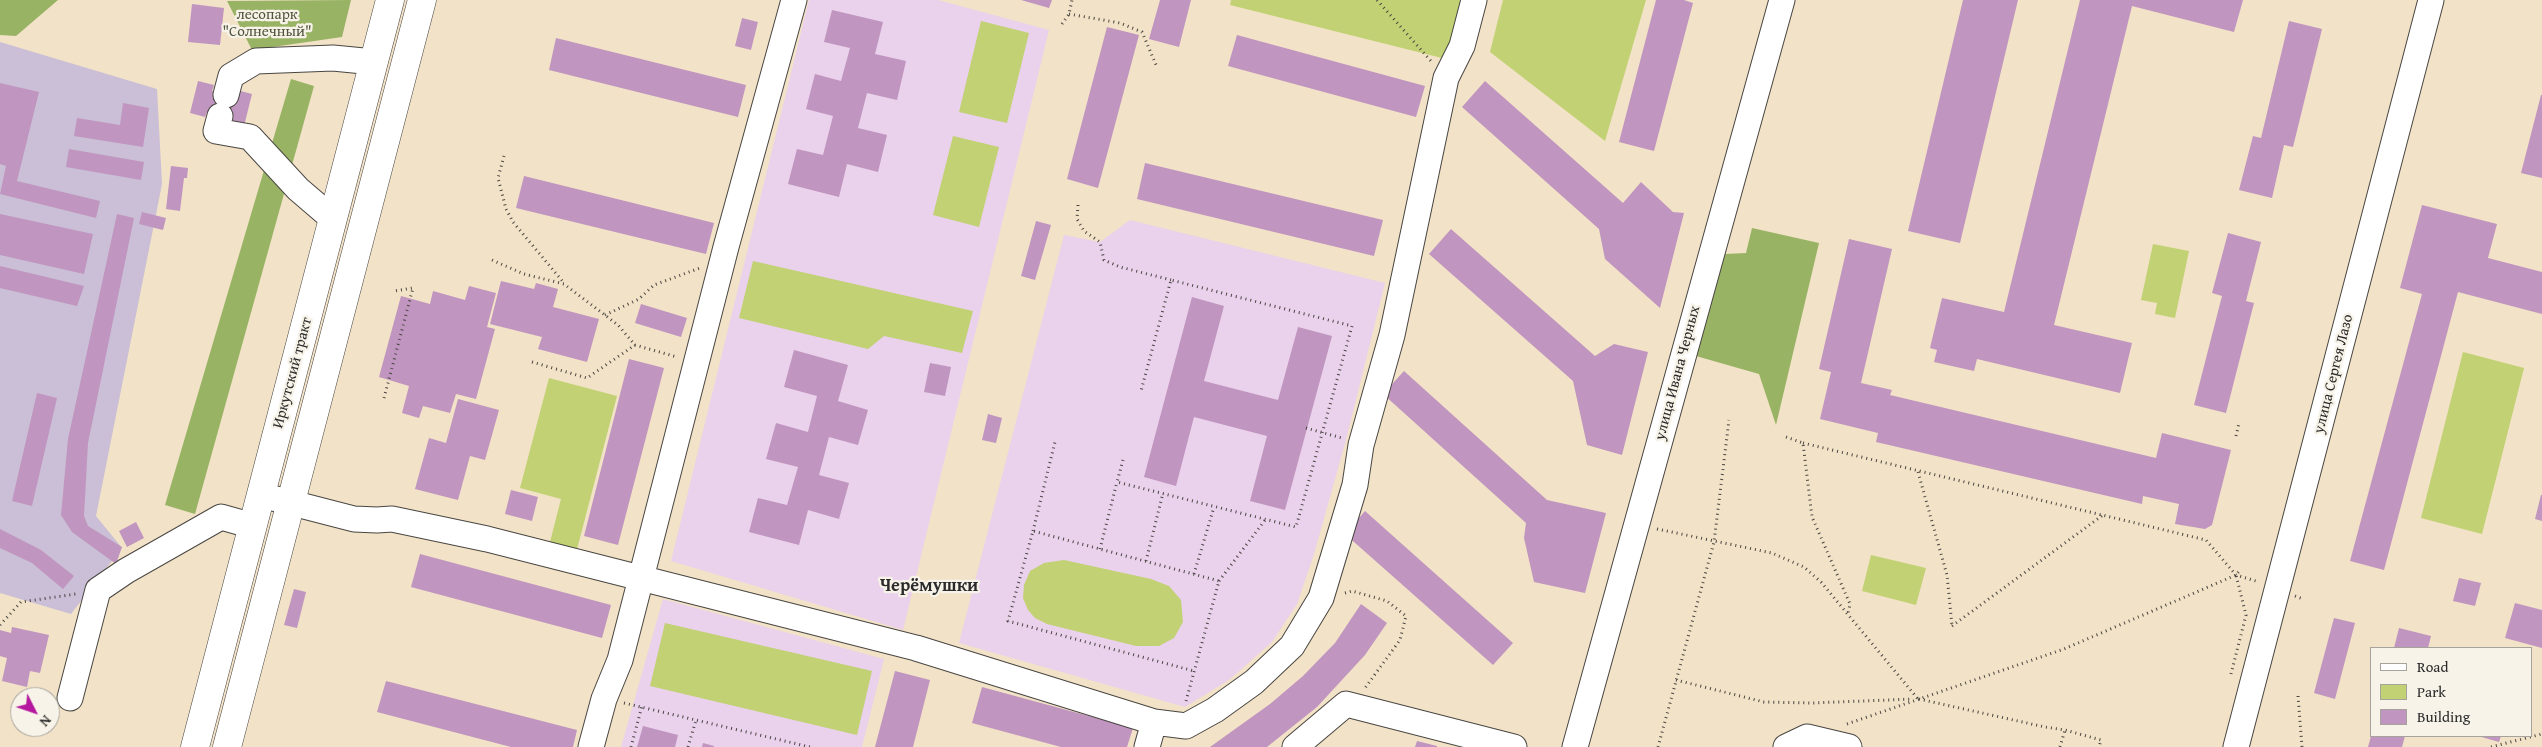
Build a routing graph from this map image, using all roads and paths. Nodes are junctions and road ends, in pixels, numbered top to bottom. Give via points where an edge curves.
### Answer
1 (390, 0) edge
2 (422, 0) edge
3 (794, 0) edge
4 (1072, 0) edge
5 (1378, 0) edge
6 (1474, 0) edge
7 (1782, 0) edge
8 (2431, 0) edge
9 (1068, 14) junction
10 (1062, 24) dead end
11 (374, 62) junction
12 (1157, 67) dead end
13 (1446, 78) junction
14 (504, 156) dead end
15 (1078, 205) dead end
16 (333, 219) junction
17 (726, 247) junction
18 (492, 260) dead end
19 (1171, 280) junction
20 (564, 284) junction
21 (394, 291) dead end
22 (605, 315) junction
23 (635, 345) junction
24 (532, 362) dead end
25 (697, 362) junction
26 (1141, 392) dead end
27 (384, 398) dead end
28 (1729, 420) dead end
29 (2239, 423) dead end
30 (1306, 428) dead end
31 (1324, 433) junction
32 (2236, 436) dead end
33 (1786, 437) dead end
34 (1055, 442) dead end
35 (1803, 443) junction
36 (1361, 444) junction
37 (1124, 460) dead end
38 (1918, 471) junction
39 (1117, 482) junction
40 (1163, 493) junction
41 (261, 495) junction
42 (290, 503) junction
43 (1214, 507) junction
44 (2103, 515) junction
45 (1265, 520) junction
46 (1636, 525) junction
47 (253, 526) junction
48 (1033, 531) junction
49 (1714, 542) junction
50 (1100, 549) junction
51 (1146, 561) junction
52 (2242, 569) dead end
53 (1194, 574) junction
54 (2236, 576) junction
55 (641, 579) junction
56 (1219, 581) junction
57 (98, 590) junction
58 (1320, 598) junction
59 (1848, 614) junction
60 (0, 625) edge
61 (1194, 671) junction
62 (1676, 680) junction
63 (2229, 681) dead end
64 (2298, 696) dead end
65 (70, 698) dead end
66 (1918, 699) junction
67 (1346, 704) junction
68 (1185, 707) dead end
69 (696, 720) junction
70 (1154, 722) junction
71 (2065, 730) junction
72 (1846, 736) edge
73 (2530, 737) edge
74 (195, 747) edge
75 (227, 747) edge
76 (591, 747) edge
77 (631, 747) edge
78 (688, 747) edge
79 (810, 747) edge
80 (1147, 747) edge
81 (1295, 747) edge
82 (1514, 747) edge
83 (1575, 747) edge
84 (1658, 747) edge
85 (1786, 747) edge
86 (2060, 747) edge
87 (2099, 747) edge
88 (2236, 747) edge
89 (2302, 747) edge
90 (2491, 747) edge

1 - 11 main road, Иркутский тракт
2 - 42 main road, Иркутский тракт
3 - 17 street
4 - 9 path
5 - 13 path
6 - 13 street via 1462,46
7 - 46 street, улица Ивана Черных
8 - 88 street, улица Сергея Лазо
9 - 10 path
9 - 12 path via 1120,23 1142,32
11 - 16 main road, Иркутский тракт
11 - 16 street via 334,58 256,61 231,76 216,131 250,138 298,189
13 - 36 street via 1392,335
14 - 20 path via 498,178 506,209
15 - 19 path via 1077,219 1084,231 1100,242 1104,260
16 - 41 main road, Иркутский тракт
17 - 22 path via 698,269 654,285 639,299
17 - 25 street
18 - 20 path via 524,274
19 - 26 path
19 - 31 path via 1352,326
20 - 22 path
21 - 27 path via 414,288
22 - 23 path
23 - 24 path via 587,378
23 - 25 path
25 - 55 street
28 - 49 path
29 - 32 path
30 - 31 path
31 - 36 path
31 - 45 path via 1296,527
33 - 35 path
34 - 48 path
35 - 38 path
35 - 59 path via 1812,518 1850,604
36 - 58 street via 1355,484
37 - 39 path
38 - 44 path
38 - 44 path via 1948,575 1952,626
39 - 40 path
39 - 50 path
40 - 43 path
40 - 51 path
41 - 42 street
41 - 47 main road, Иркутский тракт
42 - 55 street via 354,519 392,518
42 - 75 main road, Иркутский тракт
43 - 45 path
43 - 53 path
44 - 54 path via 2206,540
45 - 56 path
46 - 49 path
46 - 83 street, улица Ивана Черных
47 - 57 street via 221,517
47 - 74 main road, Иркутский тракт
48 - 50 path
48 - 61 path via 1008,621
49 - 59 path via 1772,553 1804,567
49 - 62 path
50 - 51 path
51 - 53 path
52 - 54 path
53 - 56 path
54 - 63 path via 2246,615
54 - 66 path via 2064,648
55 - 70 street via 916,648
55 - 76 street via 620,660 604,699
56 - 61 path
57 - 60 path via 20,602
57 - 65 street
58 - 67 path via 1352,591 1387,601 1406,616 1400,640 1389,658 1366,687
58 - 70 street via 1292,646 1254,682 1216,710 1186,726
59 - 66 path
61 - 68 path
62 - 66 path via 1764,702
62 - 84 path
64 - 89 path
66 - 71 path
66 - 72 path
67 - 81 street
67 - 82 street
69 - 77 path via 642,706
69 - 78 path
69 - 79 path
70 - 80 street
71 - 86 path
71 - 87 path via 2101,740
72 - 85 street via 1807,737
73 - 90 path

